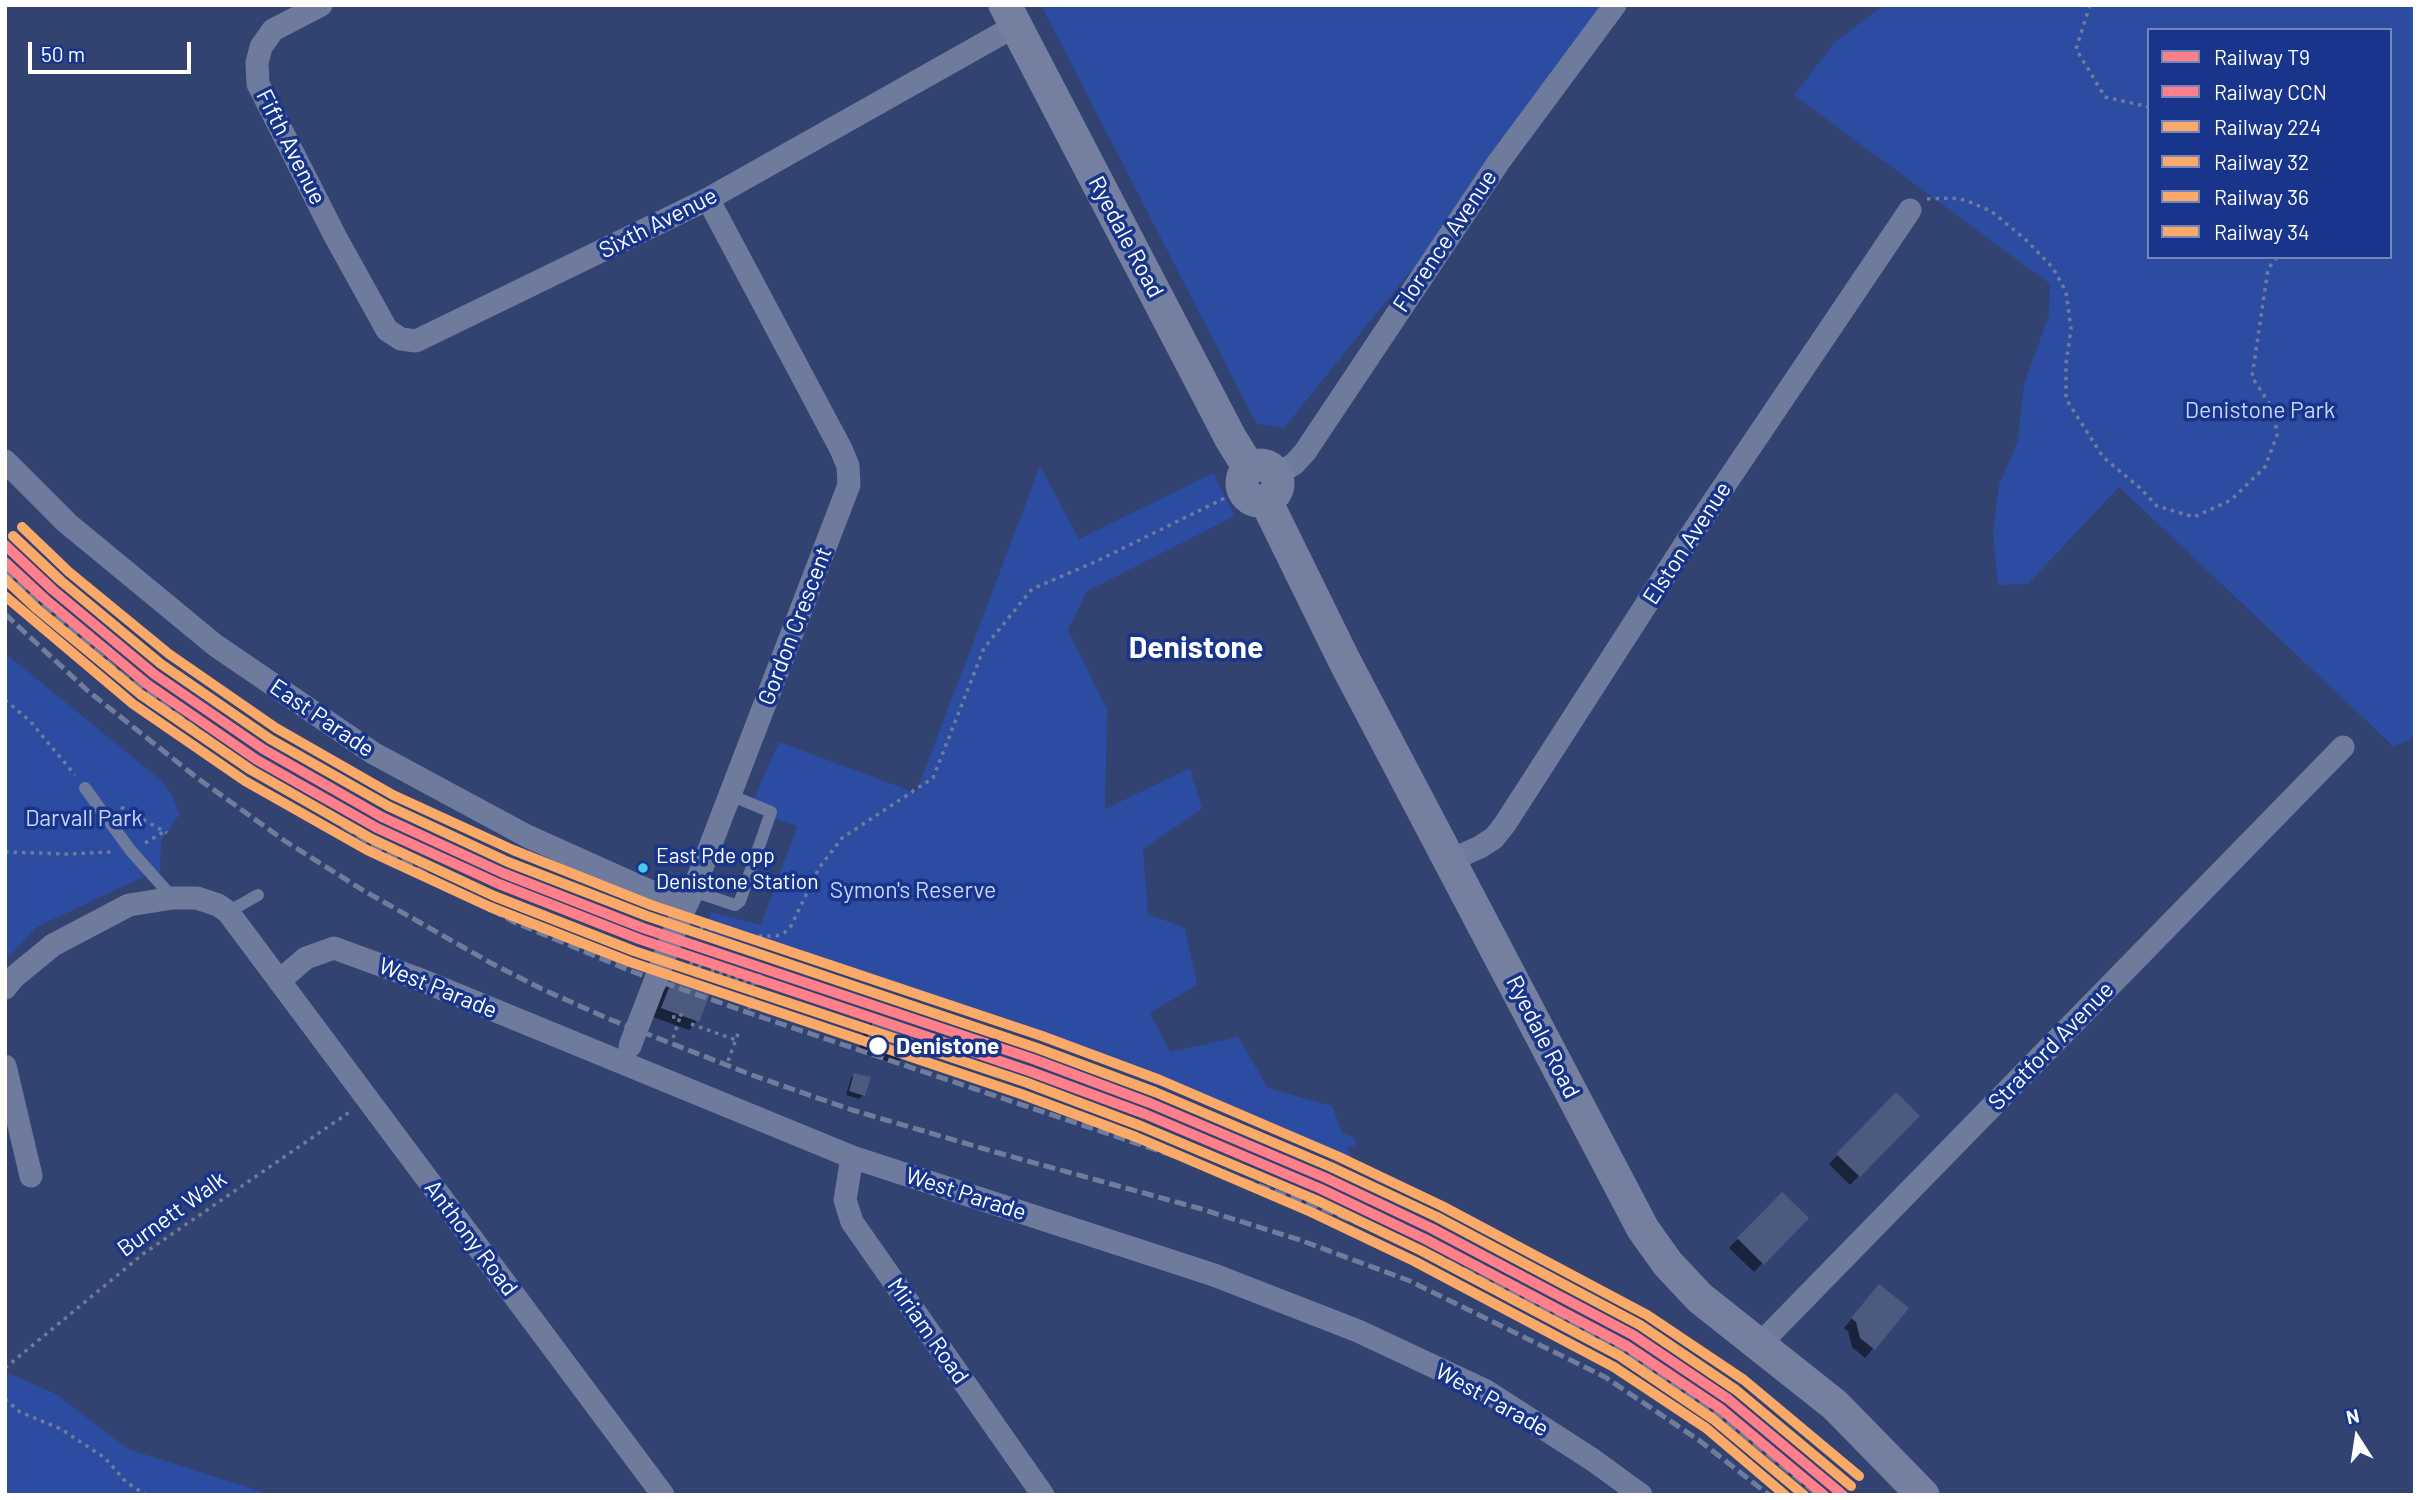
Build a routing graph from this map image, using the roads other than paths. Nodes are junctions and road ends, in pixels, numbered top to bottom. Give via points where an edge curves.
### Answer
1 (321, 5) edge
2 (1615, 5) edge
3 (1010, 15) edge
4 (708, 199) junction
5 (1910, 210) road end
6 (335, 236) joint
7 (5, 461) edge
8 (1258, 483) junction
9 (2343, 747) dead end
10 (85, 788) road end
11 (730, 795) junction
12 (1451, 860) junction
13 (258, 895) dead end
14 (173, 898) junction
15 (685, 907) junction
16 (228, 912) junction
17 (279, 981) junction
18 (5, 988) edge
19 (627, 1055) junction
20 (5, 1066) edge
21 (852, 1157) junction
22 (31, 1176) dead end
23 (1759, 1345) junction
24 (663, 1495) edge
25 (1043, 1495) edge
26 (1642, 1495) edge
27 (1923, 1495) edge

1 - 6 street, Fifth Avenue via 273,30 261,47 258,84
2 - 8 street, Florence Avenue via 1498,163 1305,452 1286,471
3 - 4 street, Sixth Avenue
3 - 8 street, Ryedale Road
4 - 6 street, Sixth Avenue via 416,341 401,340 387,330
4 - 11 street, Gordon Crescent via 841,449 849,485
5 - 12 street, Elston Avenue via 1504,824 1480,847
7 - 15 street, East Parade via 67,523 215,645 373,753 527,836
8 - 12 street, Ryedale Road via 1344,660
9 - 23 street, Stratford Avenue
10 - 14 lane
11 - 15 street, Gordon Crescent
11 - 15 lane via 771,812 740,901
12 - 23 street, Ryedale Road via 1643,1229 1700,1298
13 - 16 lane
14 - 16 street via 197,898
14 - 18 street via 129,905 53,945
15 - 19 street, Gordon Crescent, bridge
16 - 17 street, Anthony Road
17 - 19 street, West Parade via 306,958 334,948
17 - 24 street, Anthony Road
19 - 21 street, West Parade
20 - 22 street
21 - 25 street, Miriam Road via 845,1200 852,1222
21 - 26 street, West Parade via 1214,1275 1359,1331 1486,1391
23 - 27 street, Ryedale Road via 1835,1405

